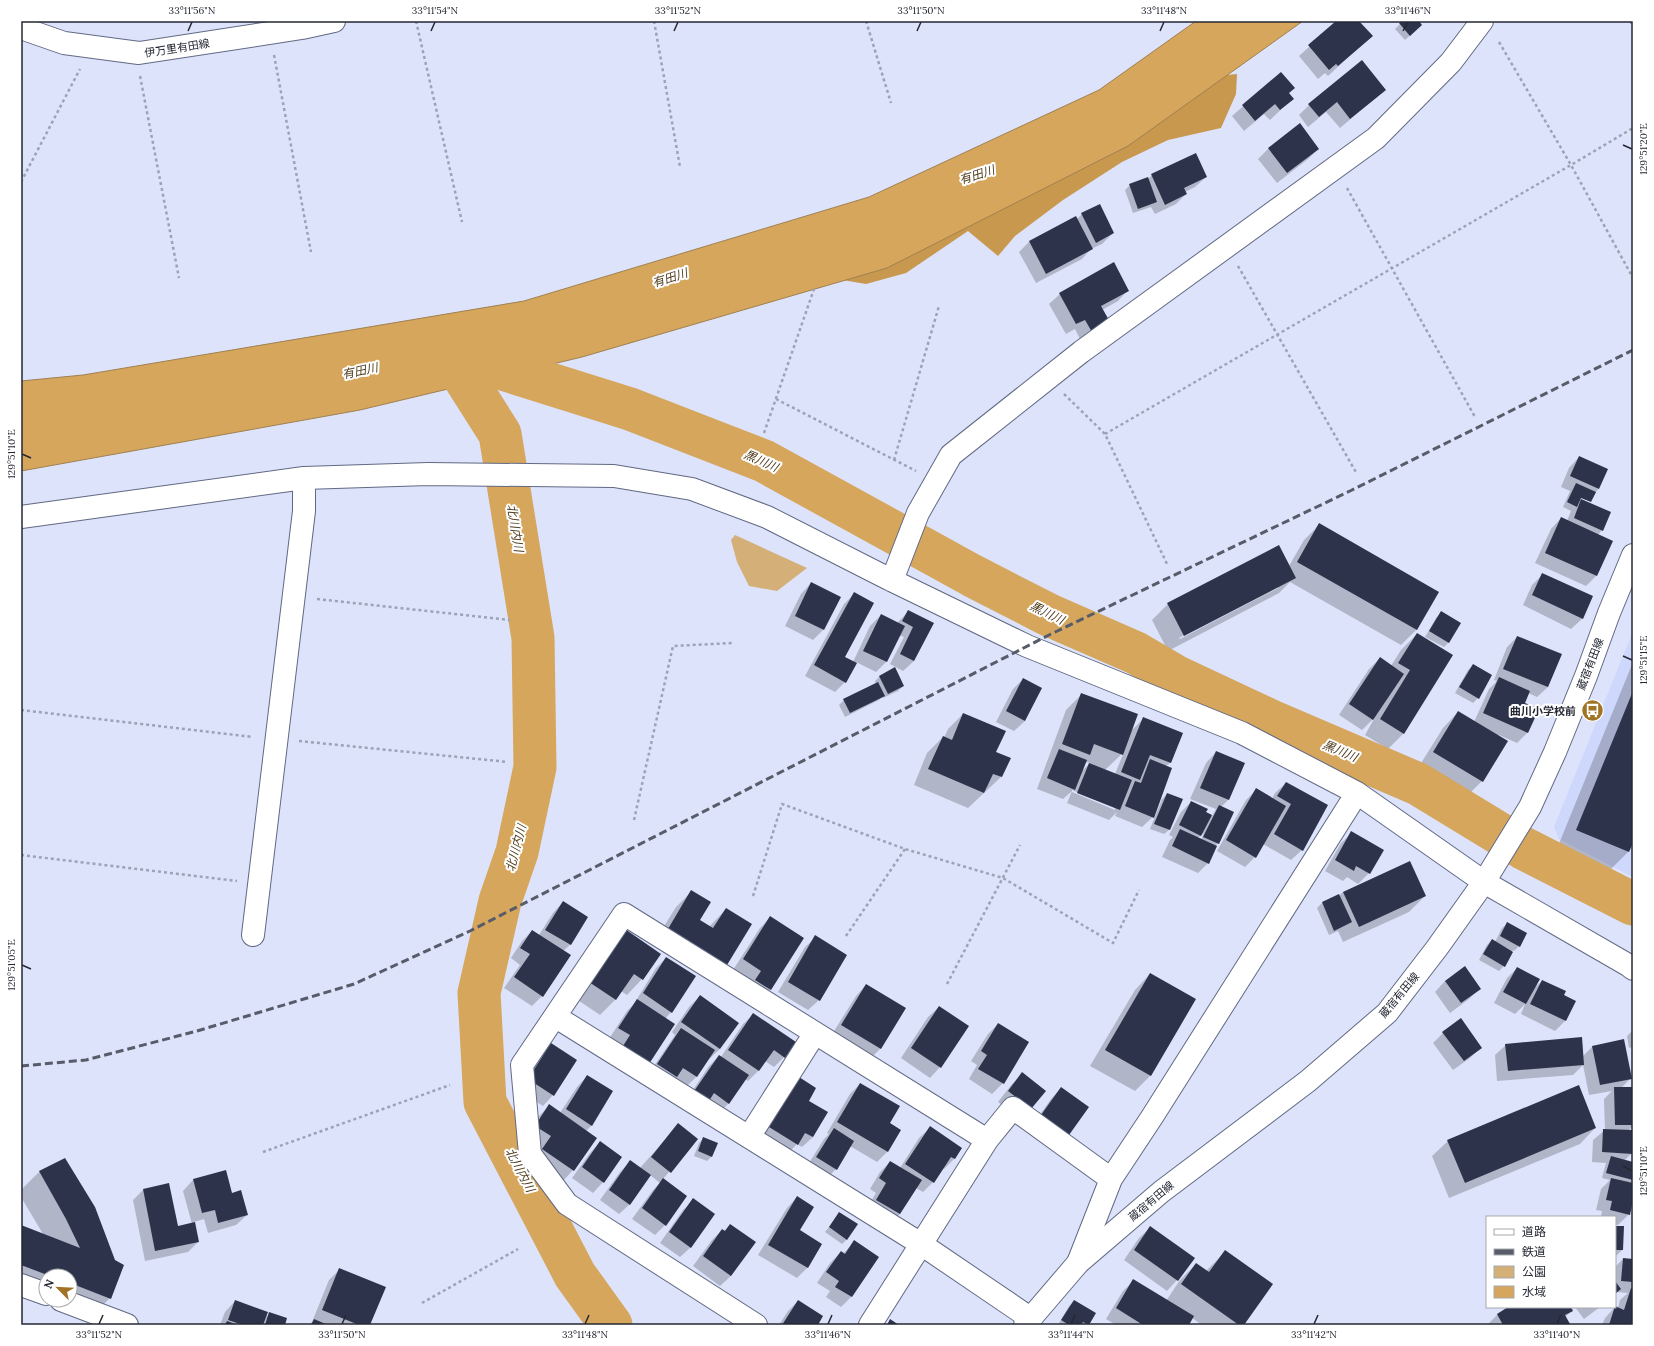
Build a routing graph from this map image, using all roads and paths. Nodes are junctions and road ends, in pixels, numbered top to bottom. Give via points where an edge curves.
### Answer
1 (334, 21) edge
2 (416, 21) edge
3 (654, 21) edge
4 (866, 21) edge
5 (1482, 21) edge
6 (1630, 21) edge
7 (1633, 26) edge
8 (21, 28) edge
9 (1499, 42) dead end
10 (274, 52) dead end
11 (81, 68) dead end
12 (139, 70) dead end
13 (891, 104) dead end
14 (1633, 128) edge
15 (1572, 165) junction
16 (680, 167) dead end
17 (21, 182) edge
18 (1345, 185) dead end
19 (462, 222) dead end
20 (311, 252) dead end
21 (1235, 260) dead end
22 (1392, 268) junction
23 (179, 278) dead end
24 (1633, 278) edge
25 (814, 289) dead end
26 (940, 306) dead end
27 (1278, 334) junction
28 (1061, 391) dead end
29 (776, 399) junction
30 (1475, 417) dead end
31 (764, 434) dead end
32 (1105, 434) junction
33 (894, 460) junction
34 (919, 473) dead end
35 (1357, 474) dead end
36 (304, 478) junction
37 (21, 517) edge
38 (1633, 555) edge
39 (1168, 566) dead end
40 (893, 575) junction
41 (317, 599) dead end
42 (510, 620) dead end
43 (733, 643) dead end
44 (21, 710) edge
45 (258, 738) dead end
46 (294, 740) dead end
47 (508, 762) dead end
48 (1357, 793) junction
49 (634, 820) dead end
50 (1020, 845) dead end
51 (905, 849) junction
52 (21, 855) edge
53 (1003, 878) junction
54 (242, 882) dead end
55 (1484, 882) junction
56 (1139, 890) dead end
57 (753, 896) dead end
58 (253, 936) dead end
59 (846, 936) dead end
60 (1633, 969) edge
61 (947, 984) dead end
62 (556, 1017) junction
63 (815, 1033) junction
64 (450, 1085) dead end
65 (749, 1137) junction
66 (987, 1140) junction
67 (263, 1152) dead end
68 (1111, 1179) junction
69 (921, 1244) junction
70 (518, 1249) dead end
71 (1078, 1263) junction
72 (21, 1285) edge
73 (38, 1291) edge
74 (422, 1302) dead end
75 (78, 1306) edge
76 (1028, 1321) edge
77 (127, 1325) edge
78 (756, 1325) edge
79 (870, 1325) edge

1 - 8 main road, 伊万里有田線 via 139,54 64,43
2 - 19 path
3 - 16 path
4 - 13 path
5 - 40 main road via 1451,62 1376,138 1081,352 951,455 918,513
6 - 7 path
9 - 15 path
10 - 20 path
11 - 17 path
12 - 23 path
14 - 15 path
15 - 22 path
15 - 24 path
18 - 22 path
21 - 27 path
22 - 27 path
22 - 30 path
25 - 29 path
26 - 33 path
27 - 32 path
27 - 35 path
28 - 32 path
29 - 31 path
29 - 33 path
32 - 39 path
33 - 34 path
36 - 37 main road
36 - 40 main road via 428,474 614,476 692,489 767,517
36 - 58 main road via 304,511
38 - 55 main road, 蔵宿有田線 via 1555,752 1530,807
40 - 48 main road via 1027,646 1242,733
41 - 42 path
43 - 49 path via 673,646
44 - 45 path
46 - 47 path
48 - 55 main road
48 - 68 main road
50 - 53 path
51 - 53 path
51 - 57 path via 782,804
51 - 59 path
52 - 54 path
53 - 56 path via 1113,943
53 - 61 path
55 - 60 main road
55 - 71 main road, 蔵宿有田線 via 1387,1013 1308,1081 1161,1192
62 - 63 main road via 624,914
62 - 65 main road
62 - 78 main road via 522,1065 530,1154 567,1204
63 - 65 main road
63 - 66 main road
64 - 67 path
65 - 69 main road
66 - 68 main road via 1013,1108
66 - 69 main road
68 - 71 main road
69 - 76 main road
69 - 79 main road
70 - 74 path
71 - 76 main road, 蔵宿有田線
72 - 73 main road
75 - 77 main road

